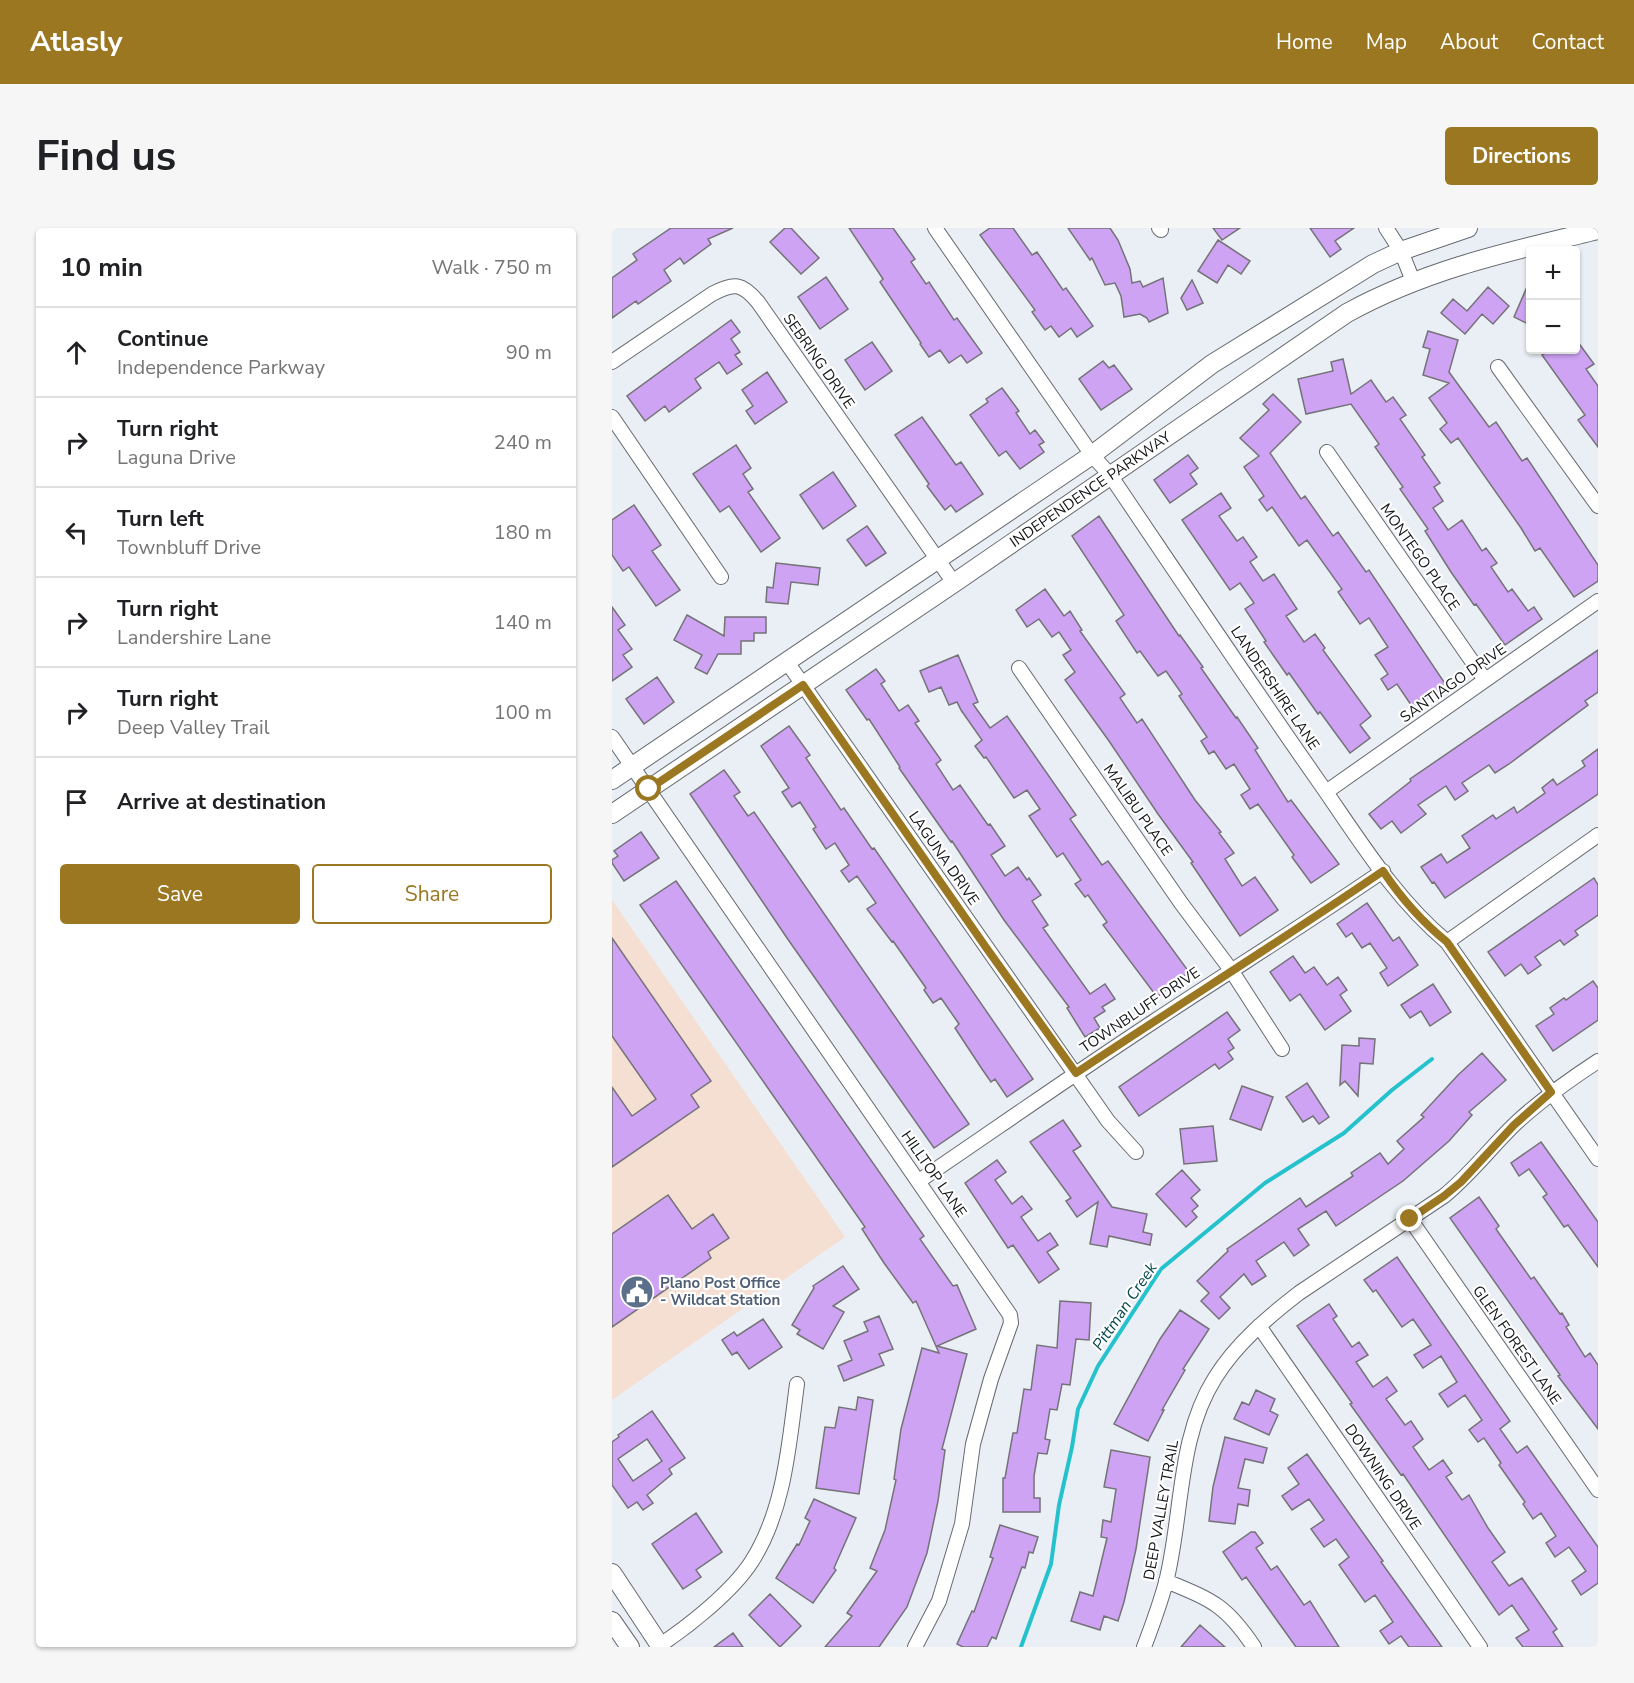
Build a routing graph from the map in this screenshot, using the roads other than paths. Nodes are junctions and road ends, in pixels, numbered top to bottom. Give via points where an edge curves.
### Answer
1 (934, 228) edge
2 (1386, 228) edge
3 (1468, 228) edge
4 (1598, 230) edge
5 (1401, 251) junction
6 (1413, 281) junction
7 (612, 363) edge
8 (1498, 367) dead end
9 (612, 417) edge
10 (1327, 452) dead end
11 (1092, 455) junction
12 (1110, 476) junction
13 (1598, 506) edge
14 (938, 560) junction
15 (721, 577) dead end
16 (954, 583) junction
17 (1598, 601) edge
18 (788, 662) junction
19 (1019, 668) dead end
20 (1485, 680) junction
21 (803, 685) junction
22 (612, 737) edge
23 (633, 766) junction
24 (612, 780) edge
25 (649, 789) junction
26 (1326, 792) junction
27 (612, 814) edge
28 (1598, 835) edge
29 (1383, 871) junction
30 (1447, 942) junction
31 (1231, 970) junction
32 (1282, 1049) dead end
33 (1598, 1061) edge
34 (1076, 1073) junction
35 (1551, 1092) junction
36 (1136, 1152) dead end
37 (1598, 1159) edge
38 (919, 1181) junction
39 (1410, 1219) junction
40 (1259, 1326) junction
41 (797, 1384) dead end
42 (1598, 1490) edge
43 (612, 1573) edge
44 (1166, 1581) junction
45 (612, 1621) edge
46 (660, 1646) edge
47 (630, 1647) edge
48 (915, 1647) edge
49 (1144, 1647) edge
50 (1254, 1647) edge
51 (1480, 1647) edge

1 - 11 street, LANDERSHIRE LANE
2 - 5 street
3 - 5 main road, INDEPENDENCE PARKWAY
4 - 6 main road, INDEPENDENCE PARKWAY via 1472,260
5 - 6 street
5 - 11 main road, INDEPENDENCE PARKWAY via 1365,268 1212,364
6 - 12 main road, INDEPENDENCE PARKWAY via 1347,313
7 - 14 street, SEBRING DRIVE via 726,286 749,291
8 - 13 street
9 - 15 street
10 - 20 street, MONTEGO PLACE
11 - 12 street, LANDERSHIRE LANE
11 - 14 main road, INDEPENDENCE PARKWAY
12 - 16 main road, INDEPENDENCE PARKWAY
12 - 26 street, LANDERSHIRE LANE
14 - 16 street, SEBRING DRIVE
14 - 18 main road, INDEPENDENCE PARKWAY
16 - 21 main road, INDEPENDENCE PARKWAY
17 - 20 street, SANTIAGO DRIVE
18 - 21 street, LAGUNA DRIVE
18 - 23 main road, INDEPENDENCE PARKWAY
19 - 31 street, MALIBU PLACE
20 - 26 street, SANTIAGO DRIVE
21 - 25 main road, INDEPENDENCE PARKWAY
21 - 34 street, LAGUNA DRIVE
22 - 23 street, HILLTOP LANE
23 - 24 main road, INDEPENDENCE PARKWAY
23 - 25 street, HILLTOP LANE
25 - 27 main road, INDEPENDENCE PARKWAY
25 - 38 street, HILLTOP LANE
26 - 29 street, LANDERSHIRE LANE
28 - 30 street
29 - 30 street, LANDERSHIRE LANE via 1401,897
29 - 31 street, TOWNBLUFF DRIVE
30 - 35 street, LANDERSHIRE LANE
31 - 32 street, MALIBU PLACE
31 - 34 street, TOWNBLUFF DRIVE
33 - 35 street, DEEP VALLEY TRAIL
34 - 36 street, LAGUNA DRIVE via 1108,1121
34 - 38 street, TOWNBLUFF DRIVE
35 - 37 street, LANDERSHIRE LANE
35 - 39 street, DEEP VALLEY TRAIL via 1461,1182
38 - 48 street, HILLTOP LANE via 1005,1307 1011,1323 973,1444 962,1524 939,1601
39 - 40 street, DEEP VALLEY TRAIL via 1299,1293
39 - 42 street, GLEN FOREST LANE
40 - 44 street, DEEP VALLEY TRAIL via 1214,1379 1193,1429
40 - 51 street, DOWNING DRIVE
41 - 46 street via 784,1475 764,1539 734,1583
43 - 46 main road
44 - 49 street, DEEP VALLEY TRAIL
44 - 50 street via 1219,1605
45 - 47 main road

